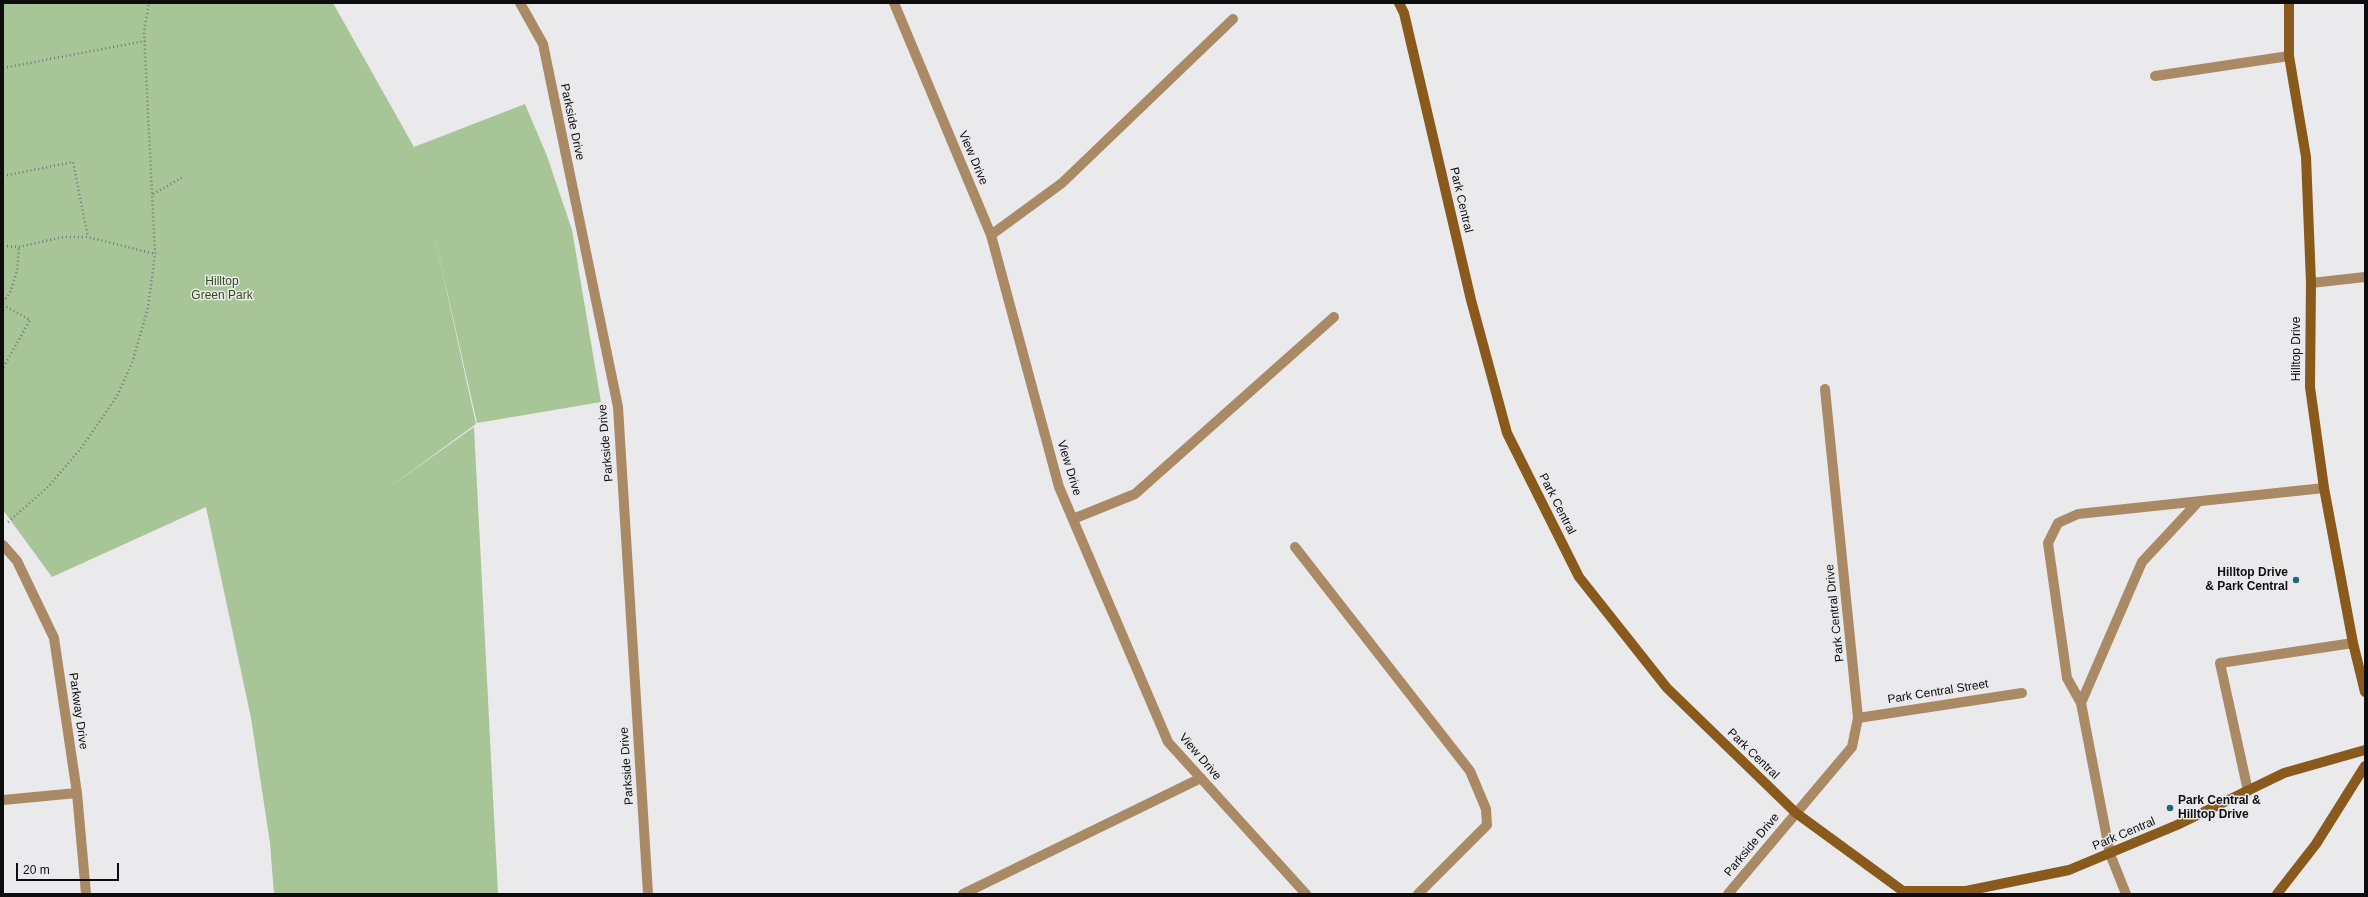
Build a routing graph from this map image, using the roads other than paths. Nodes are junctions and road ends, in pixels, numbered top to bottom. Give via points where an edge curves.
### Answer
1 (520, 3) edge
2 (894, 3) edge
3 (1400, 3) edge
4 (2289, 3) edge
5 (1233, 19) dead end
6 (2289, 56) junction
7 (2155, 76) dead end
8 (991, 235) junction
9 (2365, 277) edge
10 (2311, 283) junction
11 (1334, 317) dead end
12 (1825, 389) dead end
13 (2324, 488) junction
14 (2198, 502) junction
15 (1073, 519) junction
16 (3, 545) edge
17 (1295, 547) dead end
18 (2352, 643) junction
19 (2365, 692) edge
20 (2022, 693) dead end
21 (2081, 703) junction
22 (1858, 718) junction
23 (2365, 750) edge
24 (2365, 766) edge
25 (1200, 778) junction
26 (2248, 791) junction
27 (77, 793) junction
28 (3, 800) edge
29 (1796, 813) junction
30 (2110, 854) junction
31 (1906, 892) edge
32 (86, 894) edge
33 (648, 894) edge
34 (963, 894) edge
35 (1306, 894) edge
36 (1418, 894) edge
37 (1728, 894) edge
38 (2126, 894) edge
39 (2277, 894) edge

1 - 33 street, Parkside Drive via 543,44 618,407
2 - 8 street, View Drive
3 - 29 street, Park Central via 1471,300 1507,433 1579,577 1667,688
4 - 6 street, Hilltop Drive
5 - 8 street via 1062,183
6 - 7 street
6 - 10 street, Hilltop Drive via 2306,157
8 - 15 street, View Drive via 1059,488
9 - 10 street
10 - 13 street, Hilltop Drive via 2310,387
11 - 15 street via 1135,494
12 - 22 street, Park Central Drive
13 - 14 street
13 - 18 street, Hilltop Drive
14 - 21 street via 2142,562
14 - 21 street via 2078,514 2058,523 2048,543 2067,678
15 - 25 street, View Drive via 1168,742
16 - 27 street, Parkway Drive via 17,561 54,638
17 - 36 street via 1470,771 1486,809 1487,825
18 - 19 street, Hilltop Drive
18 - 26 street via 2220,663
20 - 22 street, Park Central Street
21 - 30 street
22 - 29 street, Park Central Drive via 1852,748
23 - 26 street, Park Central via 2284,773
24 - 39 street via 2316,844
25 - 34 street
25 - 35 street, View Drive
26 - 30 street, Park Central
27 - 28 street
27 - 32 street, Parkway Drive
29 - 31 street, Park Central
29 - 37 street, Parkside Drive
30 - 31 street, Park Central via 2069,870 1966,891
30 - 38 street

